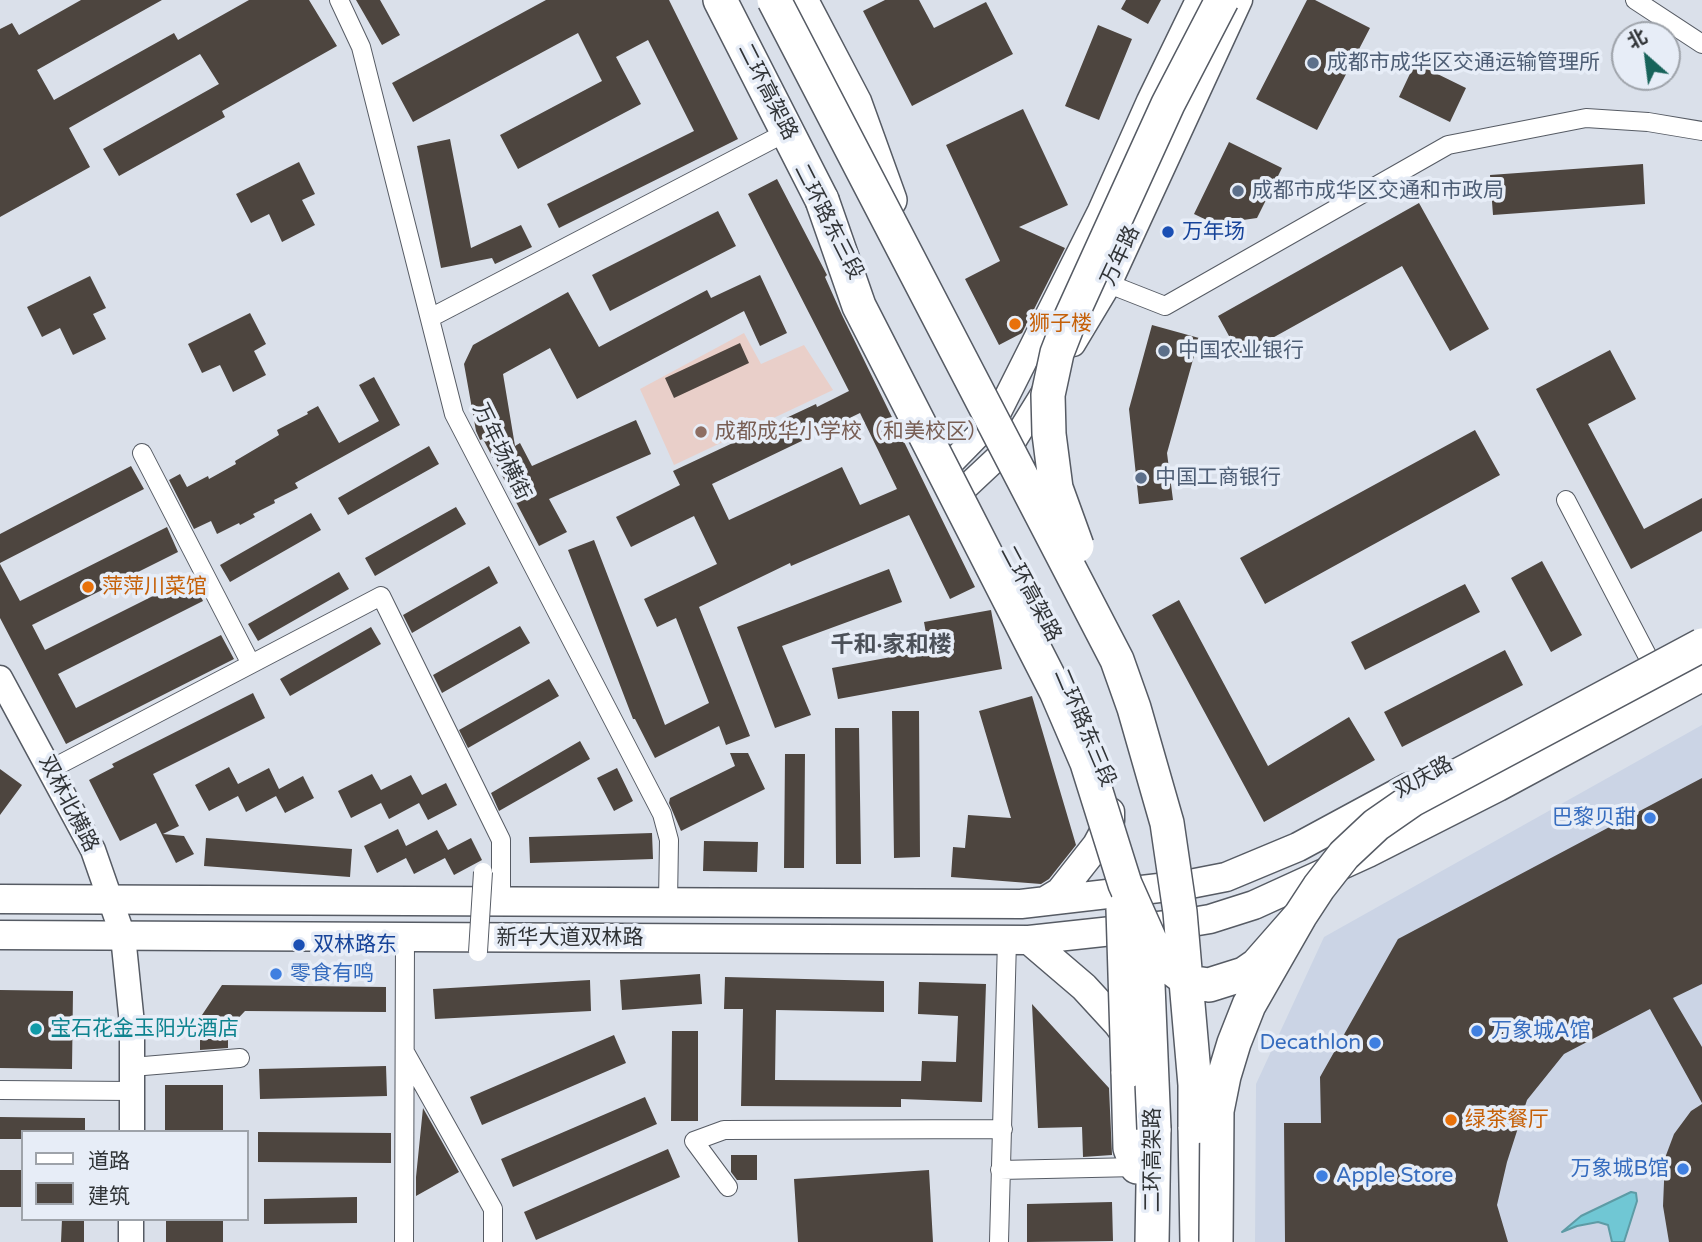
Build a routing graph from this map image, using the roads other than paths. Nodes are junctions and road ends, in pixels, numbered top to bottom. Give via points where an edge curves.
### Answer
1 (339, 0) edge
2 (713, 0) edge
3 (720, 0) edge
4 (775, 0) edge
5 (780, 0) edge
6 (801, 0) edge
7 (1198, 0) edge
8 (1222, 0) edge
9 (1240, 0) edge
10 (1635, 0) edge
11 (1702, 44) edge
12 (1702, 131) edge
13 (783, 134) junction
14 (822, 200) junction
15 (903, 236) junction
16 (1109, 284) junction
17 (430, 318) junction
18 (997, 416) junction
19 (1012, 444) junction
20 (142, 453) dead end
21 (951, 463) junction
22 (964, 489) junction
23 (1566, 500) dead end
24 (1702, 627) edge
25 (1702, 645) edge
26 (1648, 657) junction
27 (1117, 660) junction
28 (251, 664) junction
29 (1702, 677) edge
30 (0, 678) edge
31 (51, 769) junction
32 (1111, 788) junction
33 (1368, 853) junction
34 (1115, 855) junction
35 (483, 872) dead end
36 (1185, 885) junction
37 (1133, 892) junction
38 (0, 899) edge
39 (112, 900) junction
40 (501, 901) junction
41 (1045, 901) junction
42 (668, 902) junction
43 (1300, 916) junction
44 (1185, 923) junction
45 (1140, 928) junction
46 (0, 935) edge
47 (123, 936) junction
48 (405, 937) junction
49 (1018, 940) junction
50 (478, 952) dead end
51 (405, 1054) junction
52 (240, 1058) dead end
53 (1134, 1063) junction
54 (132, 1079) junction
55 (0, 1090) edge
56 (1186, 1126) junction
57 (1003, 1129) junction
58 (132, 1130) edge
59 (1137, 1167) junction
60 (1000, 1170) junction
61 (727, 1187) dead end
62 (131, 1221) edge
63 (131, 1242) edge
64 (404, 1242) edge
65 (494, 1242) edge
66 (999, 1242) edge
67 (1141, 1242) edge
68 (1152, 1242) edge
69 (1189, 1242) edge
70 (1196, 1242) edge
71 (1216, 1242) edge

1 - 17 street, 万年场横街 via 362,47
2 - 13 main road, 二环路东三段
3 - 14 highway, 二环高架路
4 - 27 highway, 二环高架路, bridge
5 - 15 main road
6 - 15 highway via 855,103
7 - 18 main road, 万年路 via 1100,211
8 - 27 highway, bridge via 1168,104 1070,317 1048,395 1056,488
9 - 16 main road, 万年路
10 - 11 street
12 - 16 street via 1586,118 1448,145 1165,306
13 - 17 street
13 - 21 main road, 二环路东三段
14 - 34 highway, bridge via 859,306 1056,691 1087,763
14 - 68 highway, 二环高架路, bridge via 1074,678 1118,792 1139,874 1149,957
15 - 18 main road
16 - 19 main road, 万年路
17 - 42 street, 万年场横街 via 454,414 662,814 669,839
18 - 19 main road
18 - 21 main road, 万年路
19 - 22 main road, 万年路
19 - 36 main road via 1132,677 1178,835
20 - 28 street
21 - 22 main road, 二环路东三段
22 - 32 main road, 二环路东三段 via 1072,691
23 - 26 street
24 - 26 main road, 双庆路
25 - 43 highway, bridge via 1412,800 1376,825 1345,855
26 - 36 main road, 双庆路 via 1298,847 1226,877
27 - 70 highway, 二环高架路, bridge via 1167,823 1180,912 1195,1085
28 - 31 street
28 - 40 street via 381,596 501,840
29 - 33 main road, 双庆路
30 - 31 main road, 双林北横路
31 - 39 main road, 双林北横路 via 93,850
32 - 37 main road, 二环路东三段
32 - 41 main road via 1110,821 1097,845 1060,892
33 - 44 main road, 双庆路 via 1254,905
33 - 56 main road via 1294,922 1266,956 1221,1038
34 - 43 highway, bridge via 1154,949 1163,962 1195,984 1217,983 1250,970
34 - 53 highway, bridge via 1124,913
35 - 50 street, bridge
36 - 37 main road, 双庆路
36 - 44 main road
37 - 41 main road, 新华大道双林路
37 - 45 main road, 二环路东三段
38 - 39 main road, 新华大道双林路
39 - 40 main road, 新华大道双林路
39 - 47 main road, 双林北横路
40 - 42 main road, 新华大道双林路
41 - 42 main road, 新华大道双林路
43 - 71 highway, bridge via 1249,1004 1224,1076 1217,1111
44 - 45 main road, 双庆路
44 - 56 main road
45 - 49 main road, 新华大道双林路
45 - 53 main road, 二环路东三段
46 - 47 main road, 新华大道双林路
47 - 48 main road, 新华大道双林路
47 - 54 main road, 双林北横路
48 - 49 main road, 新华大道双林路
48 - 51 street
49 - 53 main road via 1084,987 1118,1024
49 - 57 street
51 - 64 street
51 - 65 street via 493,1209
52 - 54 street
53 - 59 highway via 1130,1147
54 - 55 street
54 - 58 main road, 双林北横路
56 - 69 main road
57 - 60 street
57 - 61 street via 724,1130 694,1141
59 - 60 street
59 - 67 main road
60 - 66 street
62 - 63 main road

